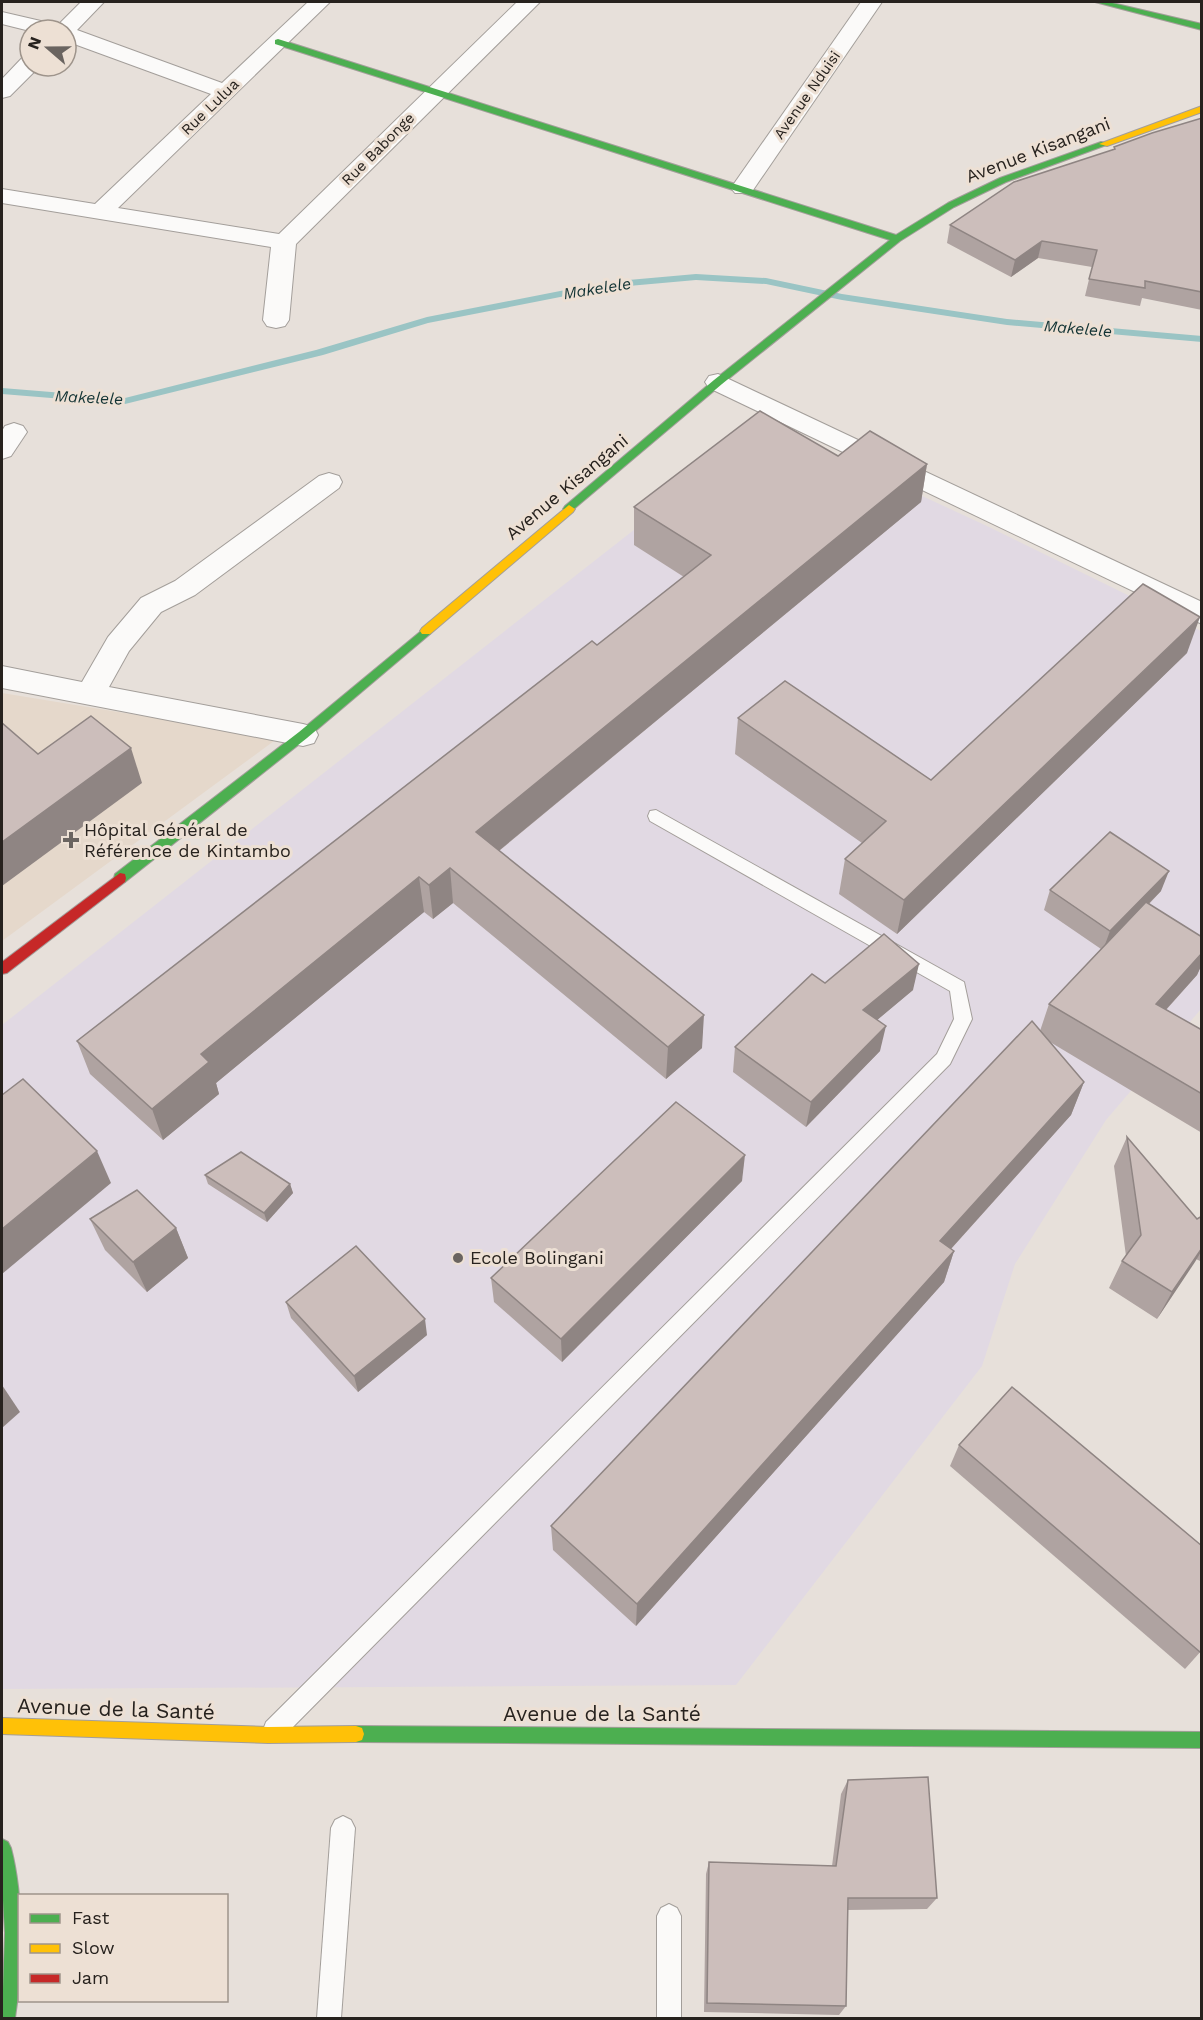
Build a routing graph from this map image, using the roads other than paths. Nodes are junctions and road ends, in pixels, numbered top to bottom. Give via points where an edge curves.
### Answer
1 (93, 2) edge
2 (320, 2) edge
3 (529, 2) edge
4 (871, 2) edge
5 (1099, 2) edge
6 (2, 18) edge
7 (78, 18) edge
8 (18, 22) edge
9 (1202, 27) edge
10 (78, 37) edge
11 (278, 42) junction
12 (18, 75) edge
13 (436, 90) junction
14 (2, 91) edge
15 (226, 92) junction
16 (1202, 109) edge
17 (743, 188) junction
18 (2, 196) edge
19 (99, 213) junction
20 (897, 239) junction
21 (284, 242) junction
22 (276, 320) dead end
23 (718, 382) junction
24 (329, 482) dead end
25 (1202, 614) edge
26 (2, 677) edge
27 (90, 694) junction
28 (303, 735) junction
29 (657, 816) dead end
30 (2, 969) edge
31 (2, 1726) edge
32 (268, 1736) junction
33 (1202, 1740) edge
34 (343, 1828) dead end
35 (2, 1848) edge
36 (669, 1916) dead end
37 (6, 2019) edge
38 (329, 2019) edge
39 (669, 2019) edge

1 - 7 street
2 - 11 street, Rue Lulua
3 - 13 street, Rue Babonge
4 - 17 street, Avenue Nduisi
5 - 9 street
6 - 8 street
10 - 15 street
11 - 13 street
11 - 15 street, Rue Lulua
12 - 14 street
13 - 17 street
13 - 21 street, Rue Babonge
15 - 19 street, Rue Lulua
16 - 20 street, Avenue Kisangani via 1003,180 951,204
17 - 20 street
18 - 19 street
19 - 21 street
20 - 23 street, Avenue Kisangani
21 - 22 street
23 - 25 street
23 - 28 street, Avenue Kisangani
24 - 27 street via 185,588 151,605 118,644
26 - 27 street
27 - 28 street
28 - 30 street, Avenue Kisangani
29 - 32 lane via 958,987 963,1019 944,1059
31 - 32 street, Avenue de la Santé
32 - 33 street, Avenue de la Santé
34 - 38 lane
35 - 37 street via 9,1866 15,1954
36 - 39 lane

